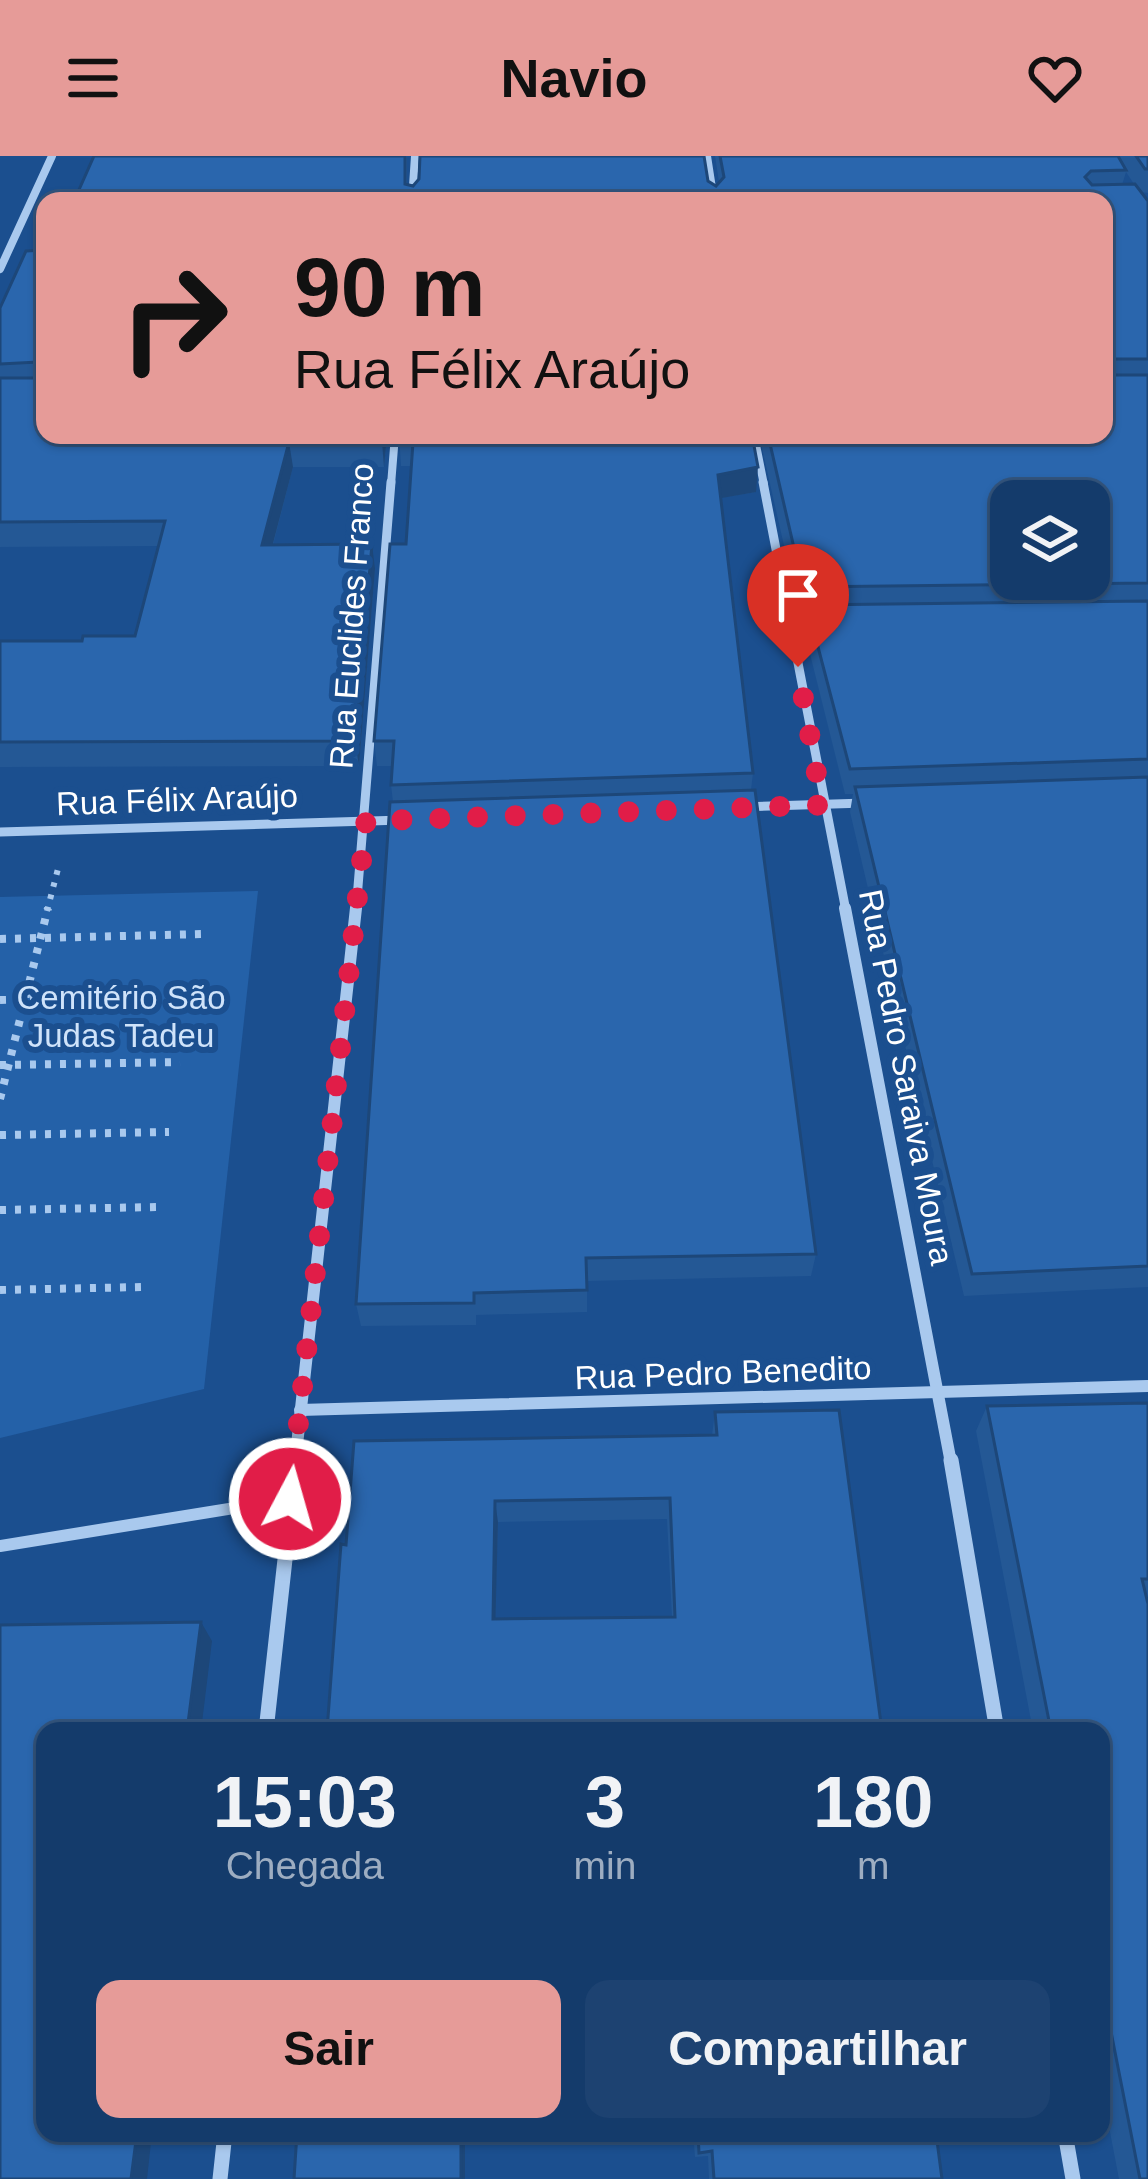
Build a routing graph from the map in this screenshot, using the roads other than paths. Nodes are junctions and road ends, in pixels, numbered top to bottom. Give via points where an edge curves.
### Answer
1 (52, 156) edge
2 (415, 156) edge
3 (706, 156) edge
4 (413, 192) edge
5 (712, 192) edge
6 (0, 269) edge
7 (393, 444) edge
8 (756, 444) edge
9 (790, 621) junction
10 (814, 621) edge
11 (868, 803) edge
12 (822, 805) junction
13 (730, 808) edge
14 (411, 819) edge
15 (366, 821) junction
16 (0, 832) edge
17 (1148, 1386) edge
18 (939, 1393) junction
19 (300, 1410) junction
20 (290, 1499) junction
21 (0, 1546) edge
22 (267, 1722) edge
23 (995, 1722) edge
24 (224, 2142) edge
25 (1067, 2142) edge
26 (220, 2179) edge
27 (1073, 2179) edge

1 - 6 street
2 - 4 street
3 - 5 street
7 - 15 street, Rua Euclides Franco
8 - 9 street, Rua Pedro Saraiva Moura
9 - 10 street
9 - 12 street, Rua Pedro Saraiva Moura
11 - 12 street
12 - 13 street
12 - 18 street, Rua Pedro Saraiva Moura
14 - 15 street, Rua Félix Araújo
15 - 16 street, Rua Félix Araújo
15 - 19 street, Rua Euclides Franco
17 - 18 street, Rua Pedro Benedito
18 - 19 street, Rua Pedro Benedito
18 - 23 street, Rua Pedro Saraiva Moura
19 - 20 street, Rua Euclides Franco
20 - 21 lane
20 - 22 street, Rua Euclides Franco
24 - 26 street
25 - 27 street

